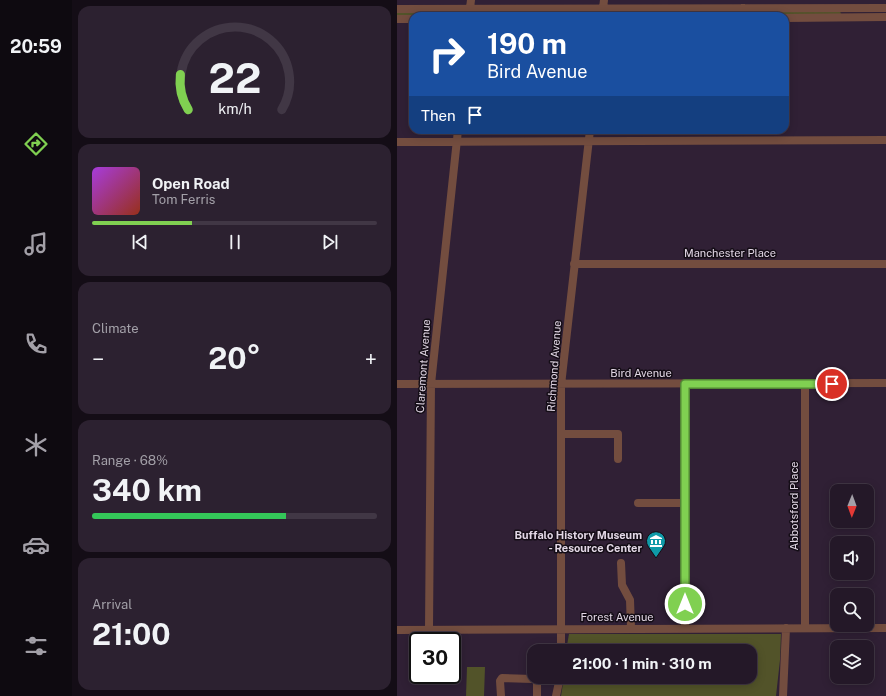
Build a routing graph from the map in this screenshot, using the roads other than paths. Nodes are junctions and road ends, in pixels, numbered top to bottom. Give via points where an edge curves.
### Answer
1 (470, 8) edge
2 (603, 8) edge
3 (847, 8) junction
4 (886, 8) edge
5 (397, 9) edge
6 (529, 12) edge
7 (540, 12) edge
8 (743, 12) edge
9 (847, 17) junction
10 (886, 17) edge
11 (789, 18) edge
12 (397, 19) edge
13 (409, 19) edge
14 (458, 134) edge
15 (589, 134) edge
16 (886, 140) edge
17 (588, 141) junction
18 (397, 142) edge
19 (457, 142) junction
20 (574, 264) junction
21 (886, 264) edge
22 (886, 383) edge
23 (397, 384) edge
24 (431, 384) junction
25 (685, 384) junction
26 (805, 384) junction
27 (561, 385) junction
28 (561, 434) junction
29 (618, 459) dead end
30 (638, 503) dead end
31 (685, 503) junction
32 (621, 563) dead end
33 (685, 627) junction
34 (561, 628) junction
35 (631, 628) junction
36 (786, 628) junction
37 (805, 628) junction
38 (886, 628) edge
39 (429, 629) junction
40 (397, 630) edge
41 (561, 644) edge
42 (559, 684) edge
43 (501, 696) edge
44 (537, 696) edge
45 (556, 696) edge
46 (783, 696) edge

1 - 5 street
1 - 6 street
2 - 7 street
2 - 8 street
3 - 4 street
3 - 8 street
3 - 9 street
6 - 7 street
9 - 10 street
9 - 11 street
12 - 13 street
14 - 19 street, Claremont Avenue
15 - 17 street, Richmond Avenue
16 - 17 street
17 - 19 street
17 - 20 street, Richmond Avenue
18 - 19 street
19 - 24 street, Claremont Avenue
20 - 21 street, Manchester Place
20 - 27 street, Richmond Avenue
22 - 26 street, Bird Avenue
23 - 24 street, Bird Avenue
24 - 27 street, Bird Avenue
24 - 39 street, Claremont Avenue
25 - 26 street, Bird Avenue
25 - 27 street, Bird Avenue
25 - 31 street
26 - 37 street, Abbotsford Place
27 - 28 street, Richmond Avenue
28 - 29 street via 618,434
28 - 34 street, Richmond Avenue
30 - 31 street
31 - 33 street
32 - 35 street via 622,584 630,600
33 - 35 street, Forest Avenue
33 - 36 street, Forest Avenue
34 - 35 street, Forest Avenue
34 - 39 street, Forest Avenue
34 - 41 street, Richmond Avenue
36 - 37 street, Forest Avenue
36 - 46 street
37 - 38 street, Forest Avenue
39 - 40 street, Forest Avenue
42 - 45 street
43 - 44 street via 500,681 507,677 537,681

